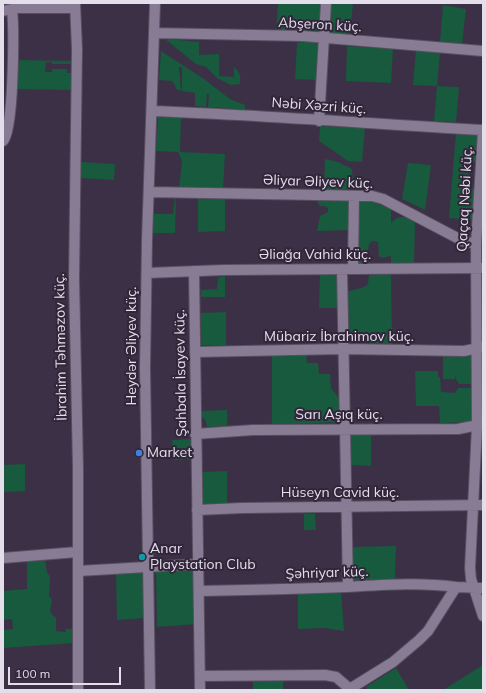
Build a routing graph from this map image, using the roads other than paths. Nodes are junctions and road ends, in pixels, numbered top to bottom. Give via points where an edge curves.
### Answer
1 (155, 3) edge
2 (326, 3) edge
3 (75, 5) edge
4 (7, 10) edge
5 (154, 33) junction
6 (324, 38) junction
7 (483, 51) edge
8 (152, 111) junction
9 (319, 121) junction
10 (483, 130) edge
11 (3, 142) edge
12 (482, 178) edge
13 (149, 192) junction
14 (354, 196) junction
15 (476, 244) junction
16 (480, 268) edge
17 (342, 269) junction
18 (353, 269) junction
19 (194, 271) junction
20 (147, 273) junction
21 (479, 348) edge
22 (343, 349) junction
23 (195, 352) junction
24 (480, 425) edge
25 (344, 428) junction
26 (195, 434) junction
27 (478, 506) edge
28 (345, 508) junction
29 (197, 510) junction
30 (77, 552) junction
31 (3, 558) edge
32 (198, 564) junction
33 (149, 567) junction
34 (78, 571) junction
35 (348, 587) junction
36 (456, 587) junction
37 (478, 588) edge
38 (199, 591) junction
39 (483, 616) edge
40 (200, 676) junction
41 (349, 689) edge
42 (78, 690) edge
43 (150, 690) edge
44 (200, 690) edge

1 - 5 street, Heydər Əliyev küç.
2 - 6 street
3 - 4 street
3 - 30 street, İbrahim Təhməzov küç. via 74,279
4 - 11 street via 11,107 9,131
5 - 6 street, Abşeron küç.
5 - 8 street, Heydər Əliyev küç.
6 - 7 street, Abşeron küç.
6 - 9 street
8 - 9 street, Nəbi Xəzri küç. via 240,114
8 - 13 street, Heydər Əliyev küç.
9 - 10 street, Nəbi Xəzri küç.
10 - 12 street, Qaçaq Nəbi küç.
12 - 15 street, Qaçaq Nəbi küç.
13 - 14 street, Əliyar Əliyev küç.
13 - 20 street, Heydər Əliyev küç.
14 - 15 street, Əliyar Əliyev küç. via 383,199 463,241
14 - 18 street
15 - 16 street, Qaçaq Nəbi küç.
16 - 18 street, Əliağa Vahid küç.
16 - 21 street, Qaçaq Nəbi küç.
17 - 18 street, Əliağa Vahid küç.
17 - 19 street, Əliağa Vahid küç.
17 - 22 street
19 - 20 street, Əliağa Vahid küç.
19 - 23 street, Şahbala İsayev küç.
20 - 33 street, Heydər Əliyev küç. via 145,368
21 - 22 street, Mübariz İbrahimov küç. via 440,352
21 - 24 street, Qaçaq Nəbi küç.
22 - 23 street, Mübariz İbrahimov küç.
22 - 25 street
23 - 26 street, Şahbala İsayev küç.
24 - 25 street, Sarı Aşıq küç. via 458,429
24 - 27 street, Qaçaq Nəbi küç.
25 - 26 street, Sarı Aşıq küç.
25 - 28 street
26 - 29 street, Şahbala İsayev küç.
27 - 28 street, Hüseyn Cavid küç.
27 - 37 street, Qaçaq Nəbi küç. via 470,568
28 - 29 street, Hüseyn Cavid küç.
28 - 35 street
29 - 32 street, Şahbala İsayev küç.
30 - 31 street
30 - 34 street, İbrahim Təhməzov küç.
32 - 33 street
32 - 38 street, Şahbala İsayev küç.
33 - 34 street
33 - 43 street, Heydər Əliyev küç.
34 - 42 street, İbrahim Təhməzov küç.
35 - 36 street, Şəhriyar küç. via 406,584
35 - 38 street, Şəhriyar küç.
36 - 37 street, Şəhriyar küç.
36 - 41 street via 428,631 419,640 393,662
37 - 39 street, Qaçaq Nəbi küç.
38 - 40 street, Şahbala İsayev küç.
40 - 41 street via 325,675 336,677
40 - 44 street, Şahbala İsayev küç.

